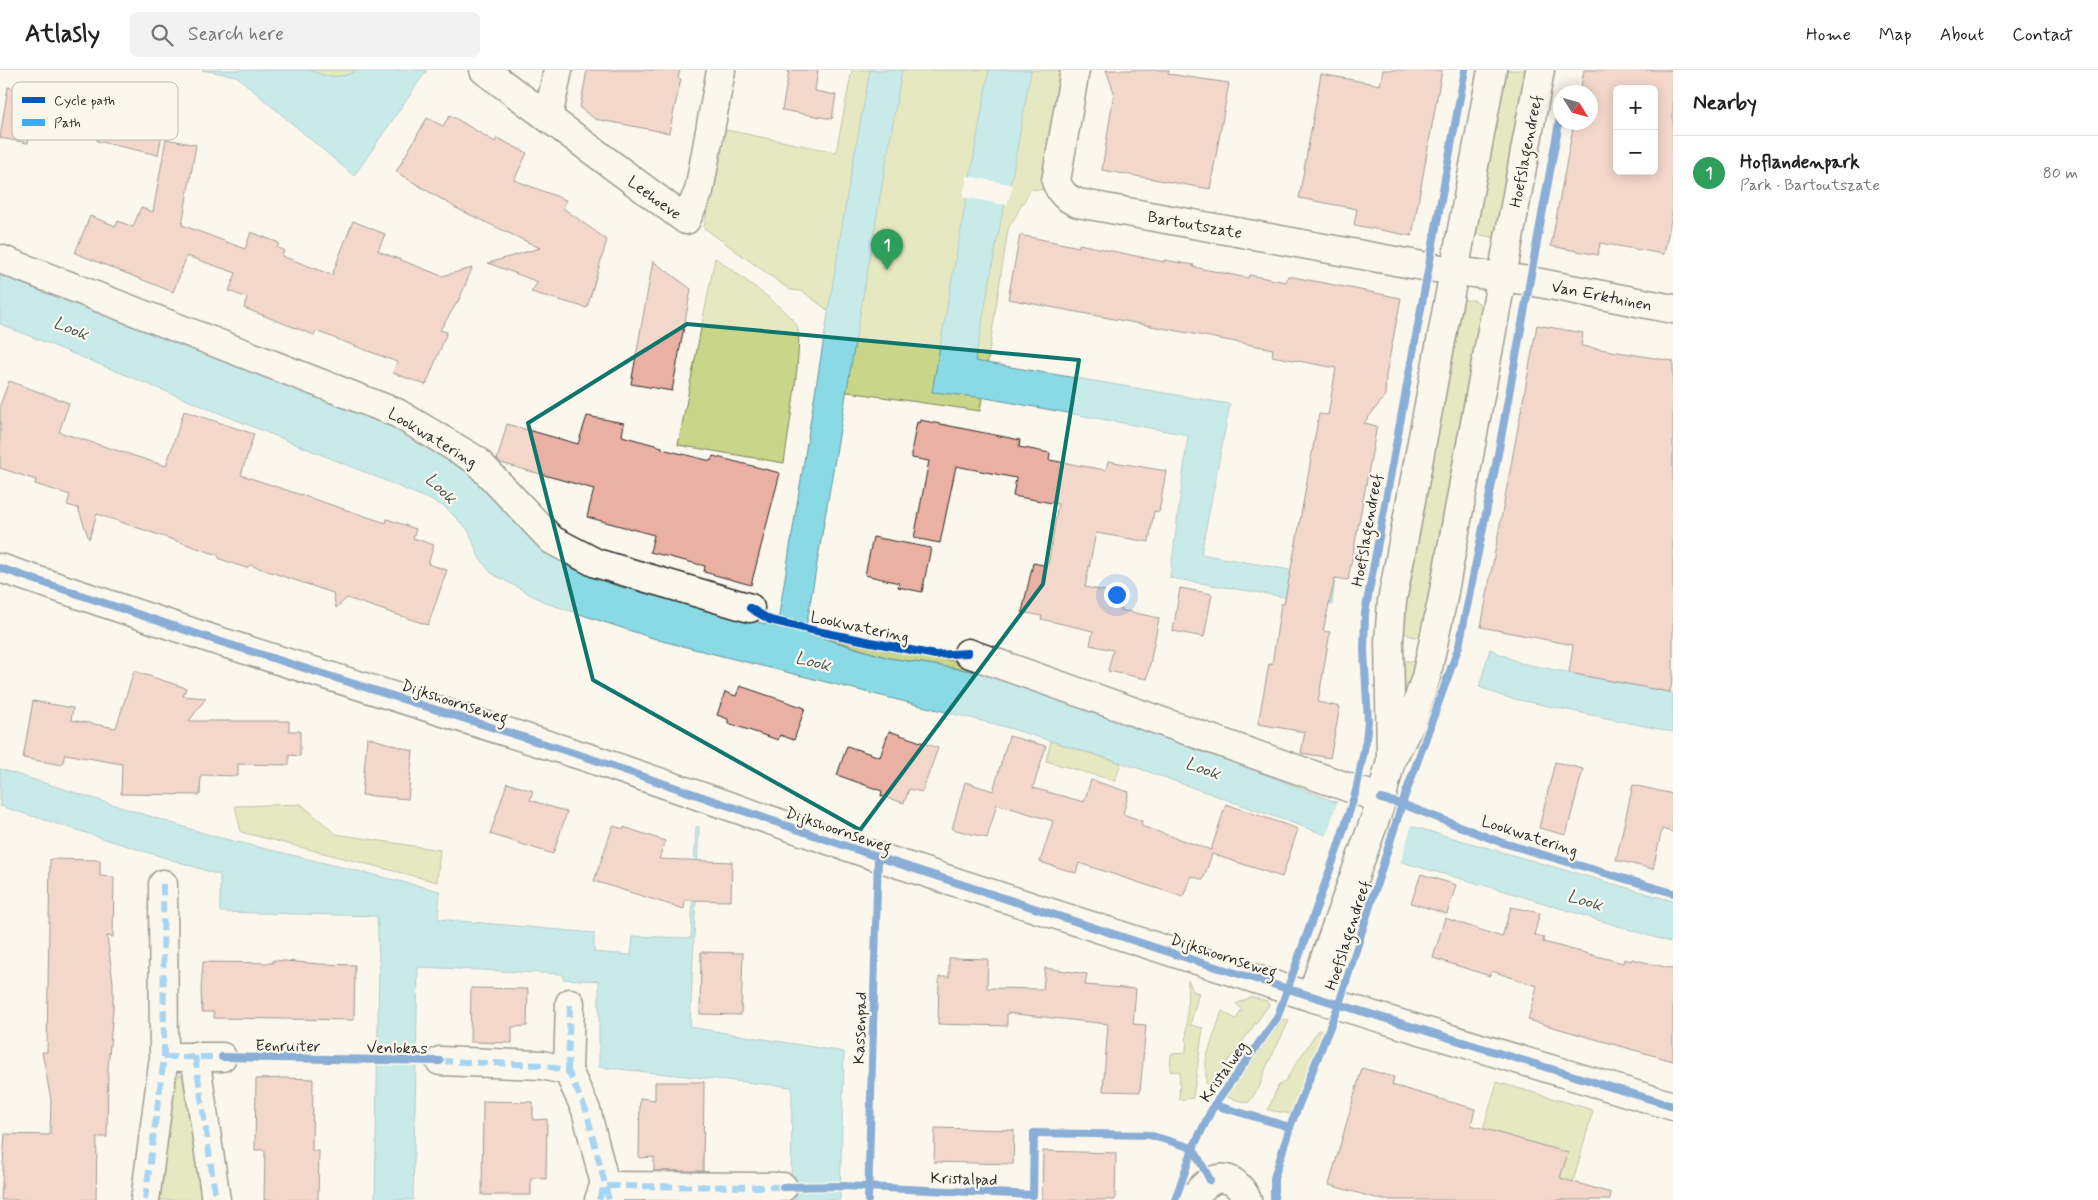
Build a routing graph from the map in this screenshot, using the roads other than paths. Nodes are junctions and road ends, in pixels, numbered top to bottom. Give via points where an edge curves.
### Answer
1 (484, 70) edge
2 (558, 70) edge
3 (722, 70) edge
4 (1075, 70) edge
5 (1492, 70) edge
6 (1540, 70) edge
7 (548, 118) junction
8 (0, 259) edge
9 (1454, 272) junction
10 (1501, 278) junction
11 (1673, 309) edge
12 (0, 568) edge
13 (750, 608) dead end
14 (1389, 641) junction
15 (1433, 644) junction
16 (968, 652) dead end
17 (1391, 760) junction
18 (1380, 803) junction
19 (163, 884) dead end
20 (1311, 997) junction
21 (570, 1003) dead end
22 (195, 1056) junction
23 (164, 1057) junction
24 (222, 1057) dead end
25 (440, 1061) dead end
26 (568, 1071) junction
27 (1673, 1106) edge
28 (783, 1187) dead end
29 (604, 1195) edge
30 (145, 1200) edge
31 (216, 1200) edge
32 (1193, 1200) edge
33 (1247, 1200) edge

1 - 7 street, Leehoeve
2 - 7 street
3 - 7 street, Leehoeve via 699,191 686,220
4 - 9 street, Bartoutszate via 1056,181 1066,198 1078,203
5 - 9 street, Hoefslagendreef
6 - 10 street, Hoefslagendreef
8 - 13 street, Lookwatering via 397,413 476,460 552,540 596,563
9 - 10 street, Bartoutszate
9 - 14 street, Hoefslagendreef via 1392,601
10 - 11 street, Van Erktuinen
10 - 15 street, Hoefslagendreef
12 - 20 street, Dijkshoornseweg via 215,640 586,757 878,857
14 - 15 street via 1420,650
14 - 17 street, Hoefslagendreef
15 - 17 street, Hoefslagendreef via 1411,722
16 - 18 street
17 - 18 street, Hoefslagendreef
18 - 20 street, Hoefslagendreef
19 - 23 street
20 - 27 street, Dijkshoornseweg
21 - 26 street
22 - 23 street
22 - 24 street
22 - 31 street
23 - 30 street
25 - 26 street, Venlokas via 542,1065
26 - 29 street via 586,1110
28 - 29 street
32 - 33 street via 1200,1187 1210,1180 1227,1178 1240,1186

